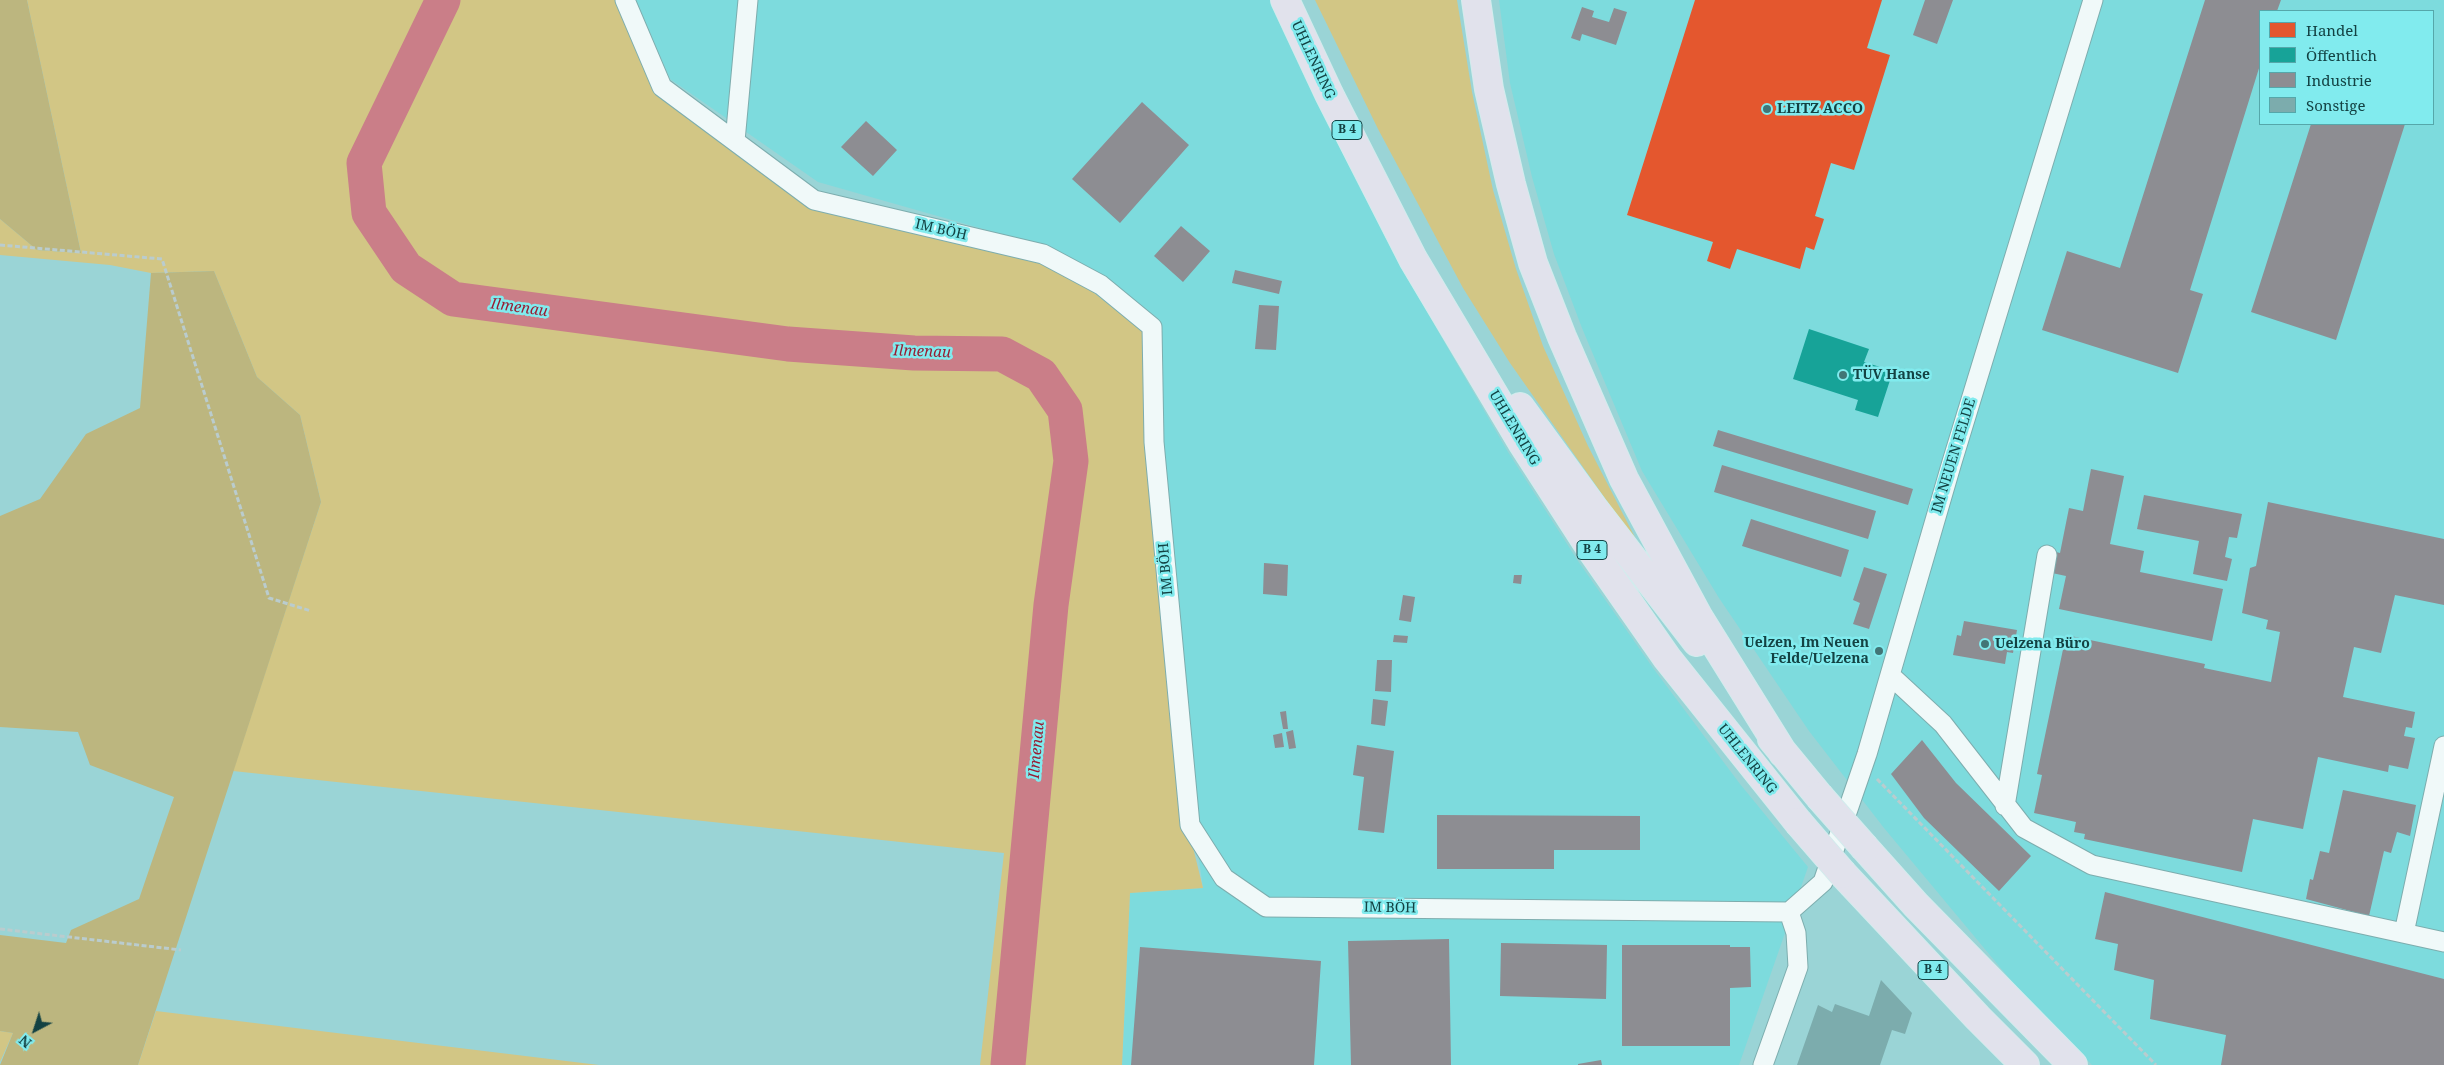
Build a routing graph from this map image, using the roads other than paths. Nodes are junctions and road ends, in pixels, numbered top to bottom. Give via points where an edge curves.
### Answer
1 (625, 0) edge
2 (748, 0) edge
3 (1286, 0) edge
4 (1476, 0) edge
5 (2092, 0) edge
6 (734, 141) junction
7 (1413, 259) junction
8 (2047, 555) dead end
9 (1890, 675) junction
10 (2444, 746) edge
11 (1783, 754) junction
12 (2005, 806) junction
13 (1795, 908) junction
14 (2404, 934) junction
15 (2444, 942) edge
16 (1763, 1065) edge
17 (2025, 1065) edge
18 (2073, 1065) edge

1 - 6 street, IM BÖH via 662,87
2 - 6 street
3 - 7 highway, UHLENRING / B 4 via 1316,69
4 - 11 highway via 1489,89 1511,184 1533,262 1562,337 1624,479 1699,618
5 - 9 street, IM NEUEN FELDE
6 - 13 street, IM BÖH via 814,200 1043,254 1102,284 1152,327 1154,442 1190,825 1224,878 1266,907
7 - 11 highway, B 4 via 1595,510
7 - 17 highway, UHLENRING / B 4, bridge via 1522,442 1667,658 1843,874
8 - 12 street
9 - 12 street via 1943,724
9 - 13 street, IM NEUEN FELDE via 1823,882
10 - 14 street
11 - 18 highway, B 4, bridge via 1916,905
12 - 14 street via 2024,828 2092,865
13 - 16 street via 1798,967
14 - 15 street

